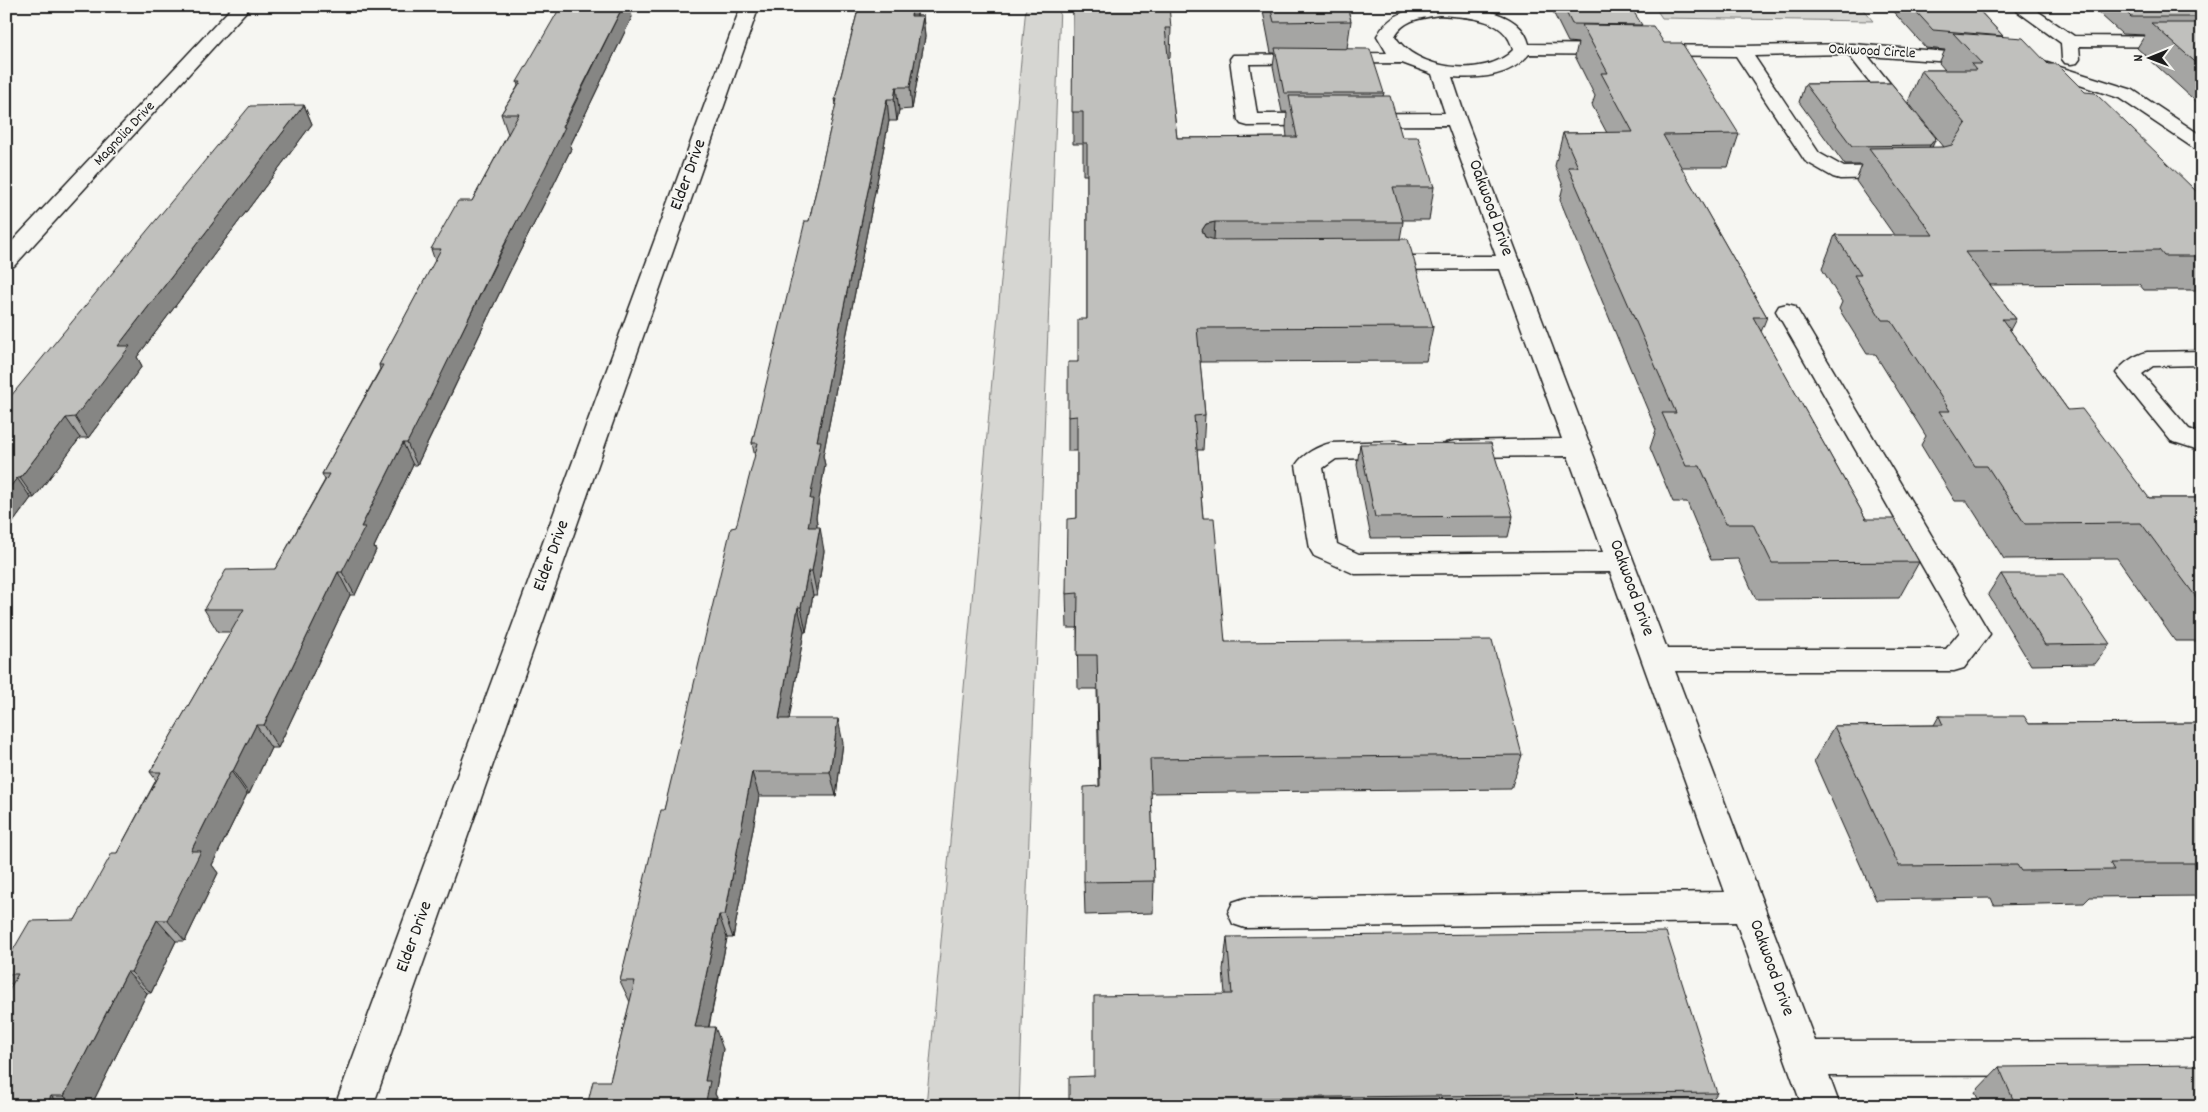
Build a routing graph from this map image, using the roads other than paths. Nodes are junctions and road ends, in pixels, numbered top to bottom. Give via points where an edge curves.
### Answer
1 (243, 6) edge
2 (750, 6) edge
3 (2018, 6) edge
4 (1449, 8) edge
5 (1400, 12) edge
6 (2070, 41) junction
7 (2202, 42) edge
8 (1522, 49) junction
9 (1853, 49) junction
10 (1742, 51) junction
11 (1405, 58) junction
12 (1998, 61) edge
13 (2017, 62) edge
14 (1440, 70) junction
15 (2072, 76) junction
16 (1456, 119) junction
17 (1915, 126) edge
18 (2202, 145) edge
19 (1910, 172) edge
20 (6, 261) edge
21 (1510, 262) junction
22 (1362, 263) edge
23 (1787, 312) dead end
24 (2202, 358) edge
25 (2202, 443) edge
26 (1579, 446) junction
27 (1621, 562) junction
28 (1657, 660) junction
29 (1749, 907) junction
30 (1245, 913) dead end
31 (2202, 1057) edge
32 (1805, 1059) junction
33 (354, 1106) edge
34 (1821, 1106) edge

1 - 20 street, Magnolia Drive
2 - 33 street, Elder Drive
3 - 6 street
4 - 5 street
4 - 8 street via 1501,22 1515,31 1522,41
5 - 11 street via 1386,36 1390,46
6 - 7 street
6 - 15 street
8 - 10 street, Oakwood Circle
8 - 14 street via 1514,60 1501,67 1474,72
9 - 10 street, Oakwood Circle
9 - 12 street, Oakwood Circle
9 - 17 street
10 - 19 street via 1812,157 1840,173
11 - 14 street
11 - 16 street via 1238,58 1248,120
13 - 15 street via 2037,64
14 - 16 street, Oakwood Drive
15 - 18 street via 2126,94
16 - 21 street, Oakwood Drive
21 - 22 street
21 - 26 street, Oakwood Drive
23 - 28 street via 1976,634 1954,660
24 - 25 street via 2147,359 2128,373 2180,435
26 - 27 street, Oakwood Drive
26 - 27 street via 1331,451 1309,465 1324,549 1355,564
27 - 28 street, Oakwood Drive
28 - 29 street, Oakwood Drive
29 - 30 street
29 - 32 street, Oakwood Drive
31 - 32 street
32 - 34 street, Oakwood Drive

